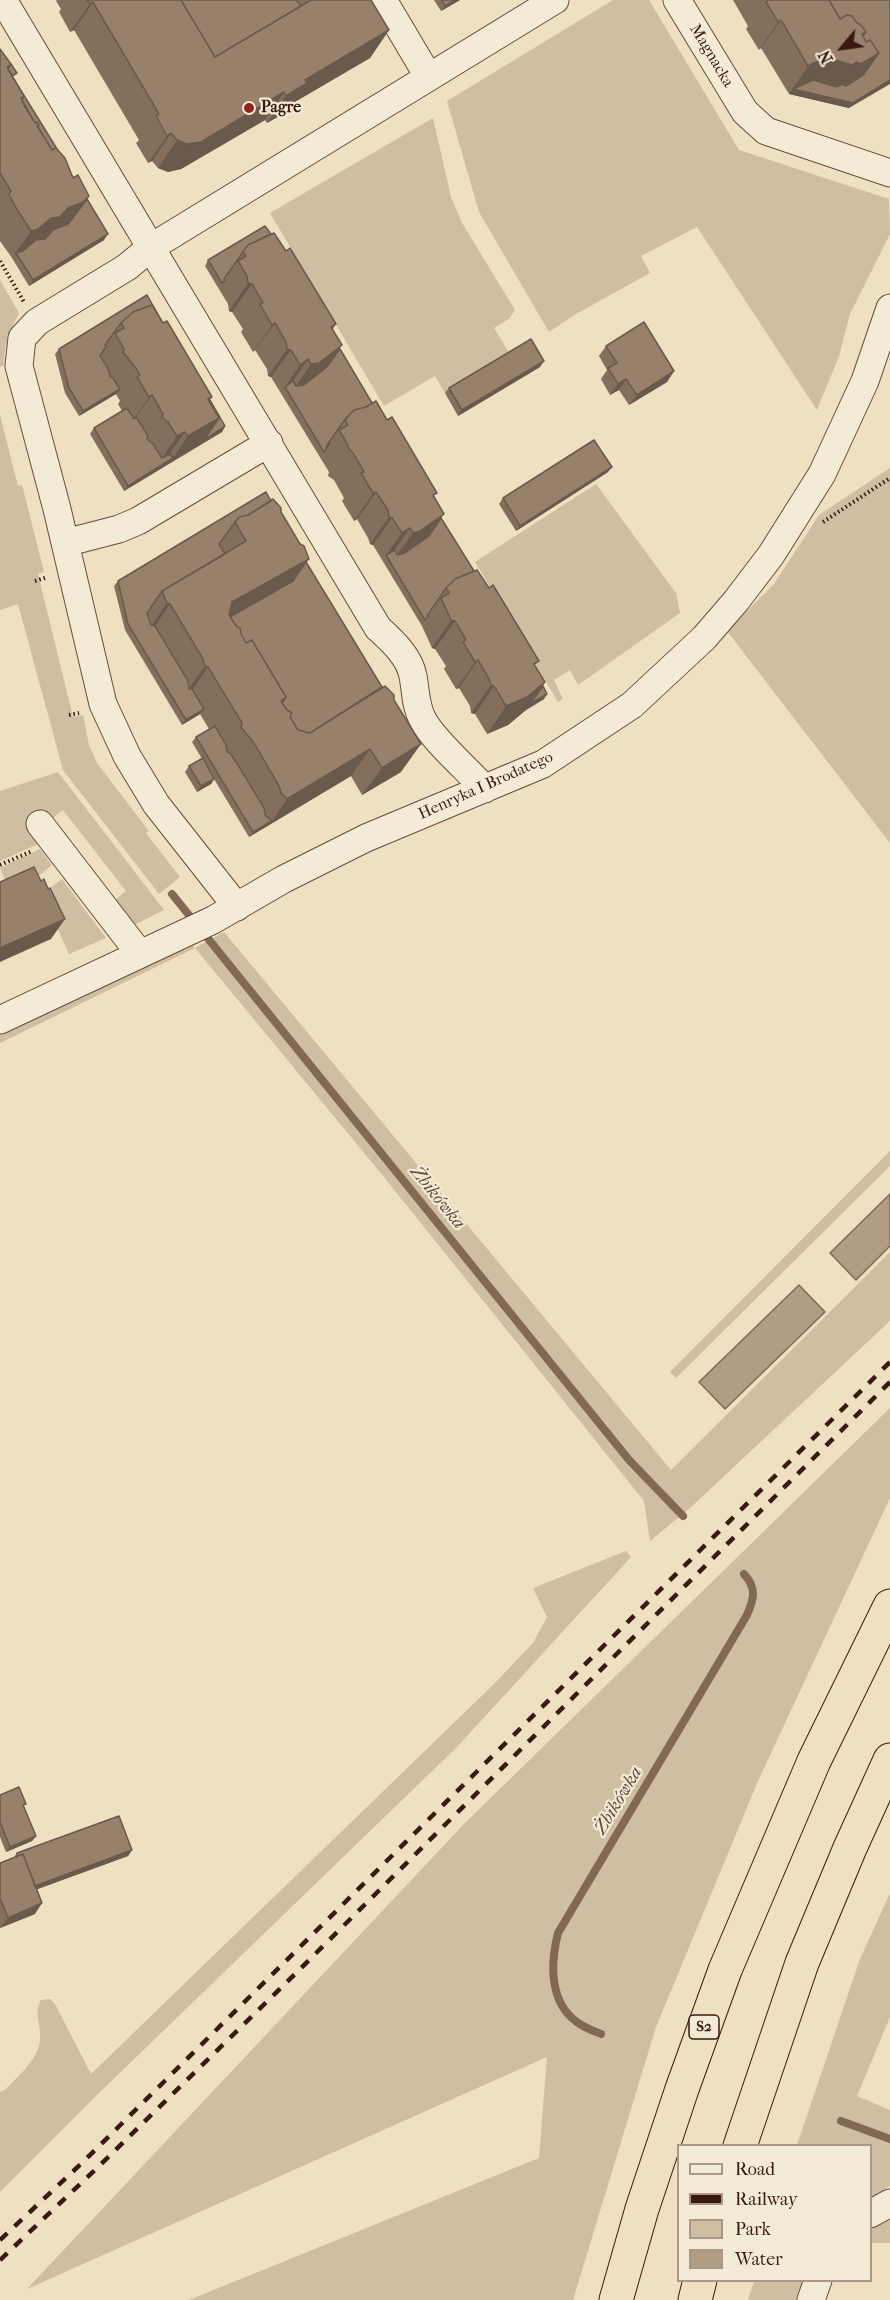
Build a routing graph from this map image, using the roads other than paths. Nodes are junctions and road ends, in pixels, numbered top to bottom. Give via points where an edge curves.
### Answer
1 (3, 0) edge
2 (382, 0) edge
3 (555, 0) edge
4 (677, 0) edge
5 (428, 76) junction
6 (890, 173) edge
7 (150, 248) junction
8 (890, 308) edge
9 (269, 443) junction
10 (64, 543) junction
11 (485, 789) junction
12 (40, 824) dead end
13 (237, 907) junction
14 (140, 954) junction
15 (0, 1020) edge
16 (890, 1606) edge
17 (890, 1760) edge
18 (740, 2144) edge
19 (890, 2203) edge
20 (872, 2213) edge
21 (700, 2282) edge
22 (817, 2282) edge
23 (616, 2300) edge
24 (695, 2300) edge
25 (811, 2300) edge

1 - 7 street
2 - 5 street
3 - 5 street
4 - 6 street, Magnacka via 745,112 766,131
5 - 7 street
7 - 9 street
7 - 10 street via 128,267 37,321 22,338 19,366
8 - 11 street, Henryka I Brodatego via 865,381 822,474 771,555 736,601 704,638 632,705 543,764
9 - 10 street via 138,521
9 - 11 street via 378,628 408,662 423,722
10 - 13 street via 103,704 113,726 156,804
11 - 13 street, Henryka I Brodatego via 366,838
12 - 14 street
13 - 14 street, Henryka I Brodatego
14 - 15 street, Henryka I Brodatego
16 - 23 highway, S2 via 814,1761 725,1970 653,2176
17 - 18 highway via 802,1963
19 - 20 street
21 - 24 highway
22 - 25 street

